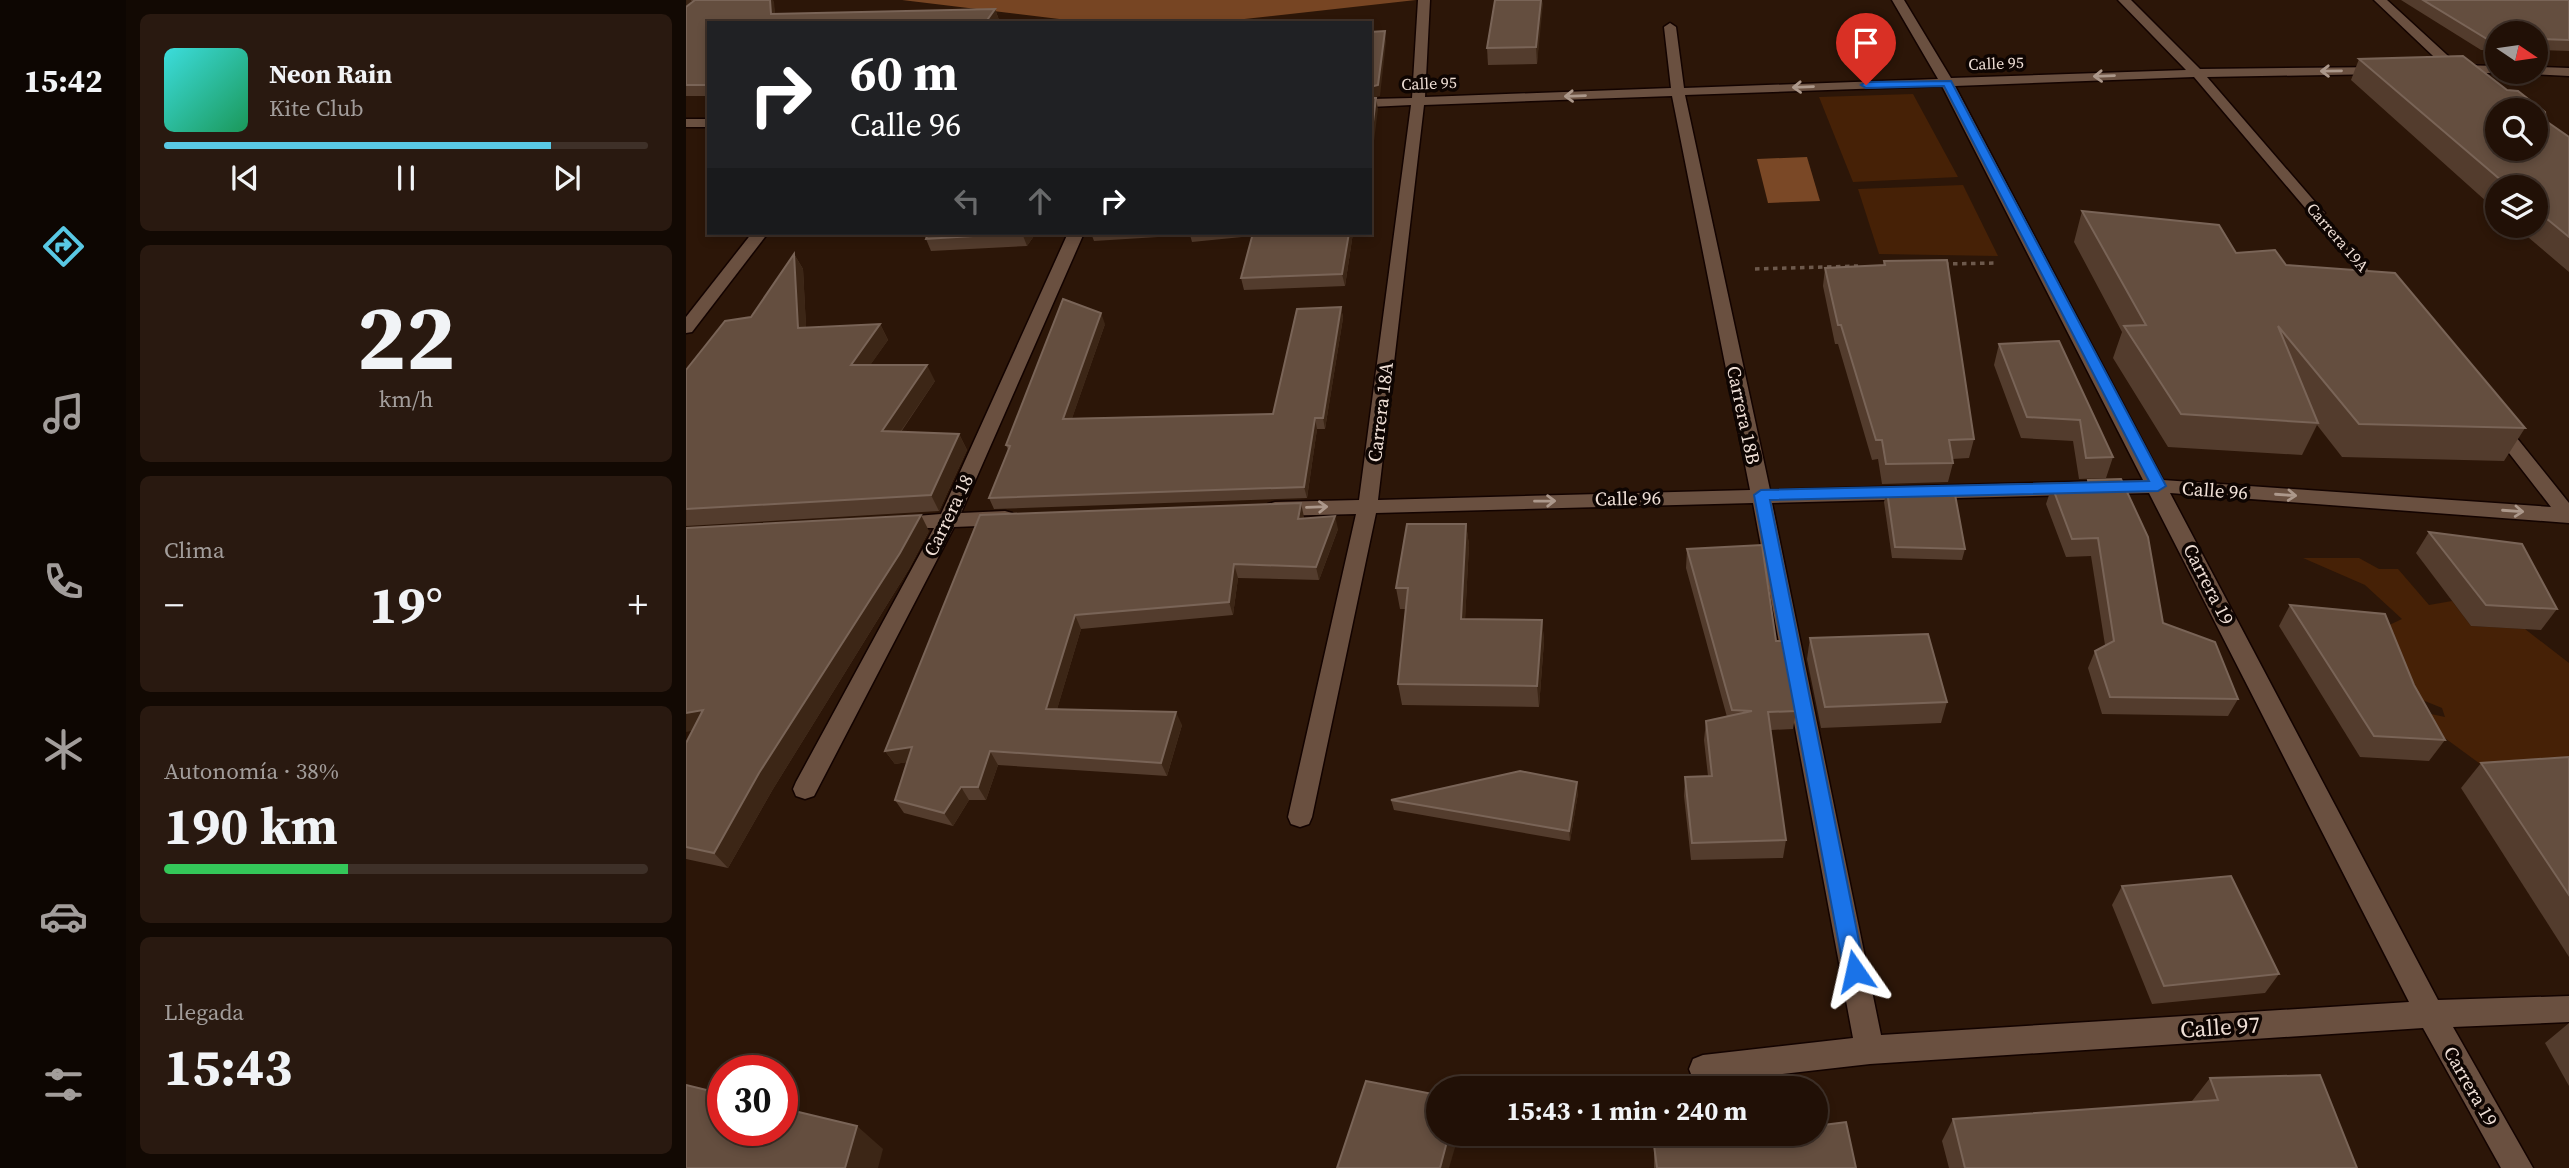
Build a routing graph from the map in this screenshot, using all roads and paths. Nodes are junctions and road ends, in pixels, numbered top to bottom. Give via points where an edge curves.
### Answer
1 (1424, 0) edge
2 (1898, 0) edge
3 (2124, 0) edge
4 (2380, 0) edge
5 (1670, 27) dead end
6 (2455, 69) junction
7 (2401, 70) edge
8 (2428, 70) edge
9 (2485, 70) edge
10 (2548, 71) edge
11 (2569, 72) edge
12 (2197, 73) junction
13 (1947, 83) junction
14 (1678, 91) junction
15 (2491, 98) edge
16 (1418, 101) junction
17 (1372, 103) edge
18 (686, 123) edge
19 (707, 123) edge
20 (2317, 213) joint
21 (758, 235) edge
22 (1075, 235) edge
23 (2041, 262) junction
24 (1932, 265) edge
25 (1864, 266) edge
26 (1714, 270) junction
27 (2371, 276) edge
28 (686, 328) edge
29 (2486, 412) edge
30 (2158, 486) junction
31 (1761, 495) junction
32 (1368, 505) junction
33 (1260, 509) edge
34 (2569, 516) edge
35 (1029, 517) edge
36 (948, 520) junction
37 (879, 524) edge
38 (805, 789) dead end
39 (1300, 817) dead end
40 (2569, 1009) edge
41 (2430, 1014) junction
42 (1870, 1050) junction
43 (1703, 1069) dead end
44 (2518, 1168) edge

1 - 16 street, Carrera 18A
2 - 13 street, Carrera 19
3 - 12 street, Carrera 19A
4 - 6 street
5 - 14 street, Carrera 18B
6 - 8 street
6 - 9 street
6 - 15 street
7 -> 12 street, Calle 95
10 - 11 street
12 -> 13 street, Calle 95
12 - 20 street, Carrera 19A
13 -> 14 street, Calle 95
13 - 23 street, Carrera 19
14 -> 16 street, Calle 95
14 - 26 street, Carrera 18B
16 - 17 street, Calle 95
16 - 32 street, Carrera 18A
18 - 19 street
20 - 27 path, Carrera 19A
21 - 28 street
22 - 36 street, Carrera 18
23 - 24 path
23 - 30 street, Carrera 19
25 - 26 path
26 - 31 street, Carrera 18B
29 - 34 street
30 - 31 street, Calle 96
30 -> 34 street, Calle 96
30 - 41 street, Carrera 19
32 -> 31 street, Calle 96
31 - 42 street, Carrera 18B
33 -> 32 street, Calle 96
32 - 39 street, Carrera 18A
35 - 36 street
36 - 37 street
36 - 38 street, Carrera 18
40 - 41 street, Calle 97
41 - 42 street, Calle 97
41 - 44 street, Carrera 19
42 - 43 street, Calle 97

